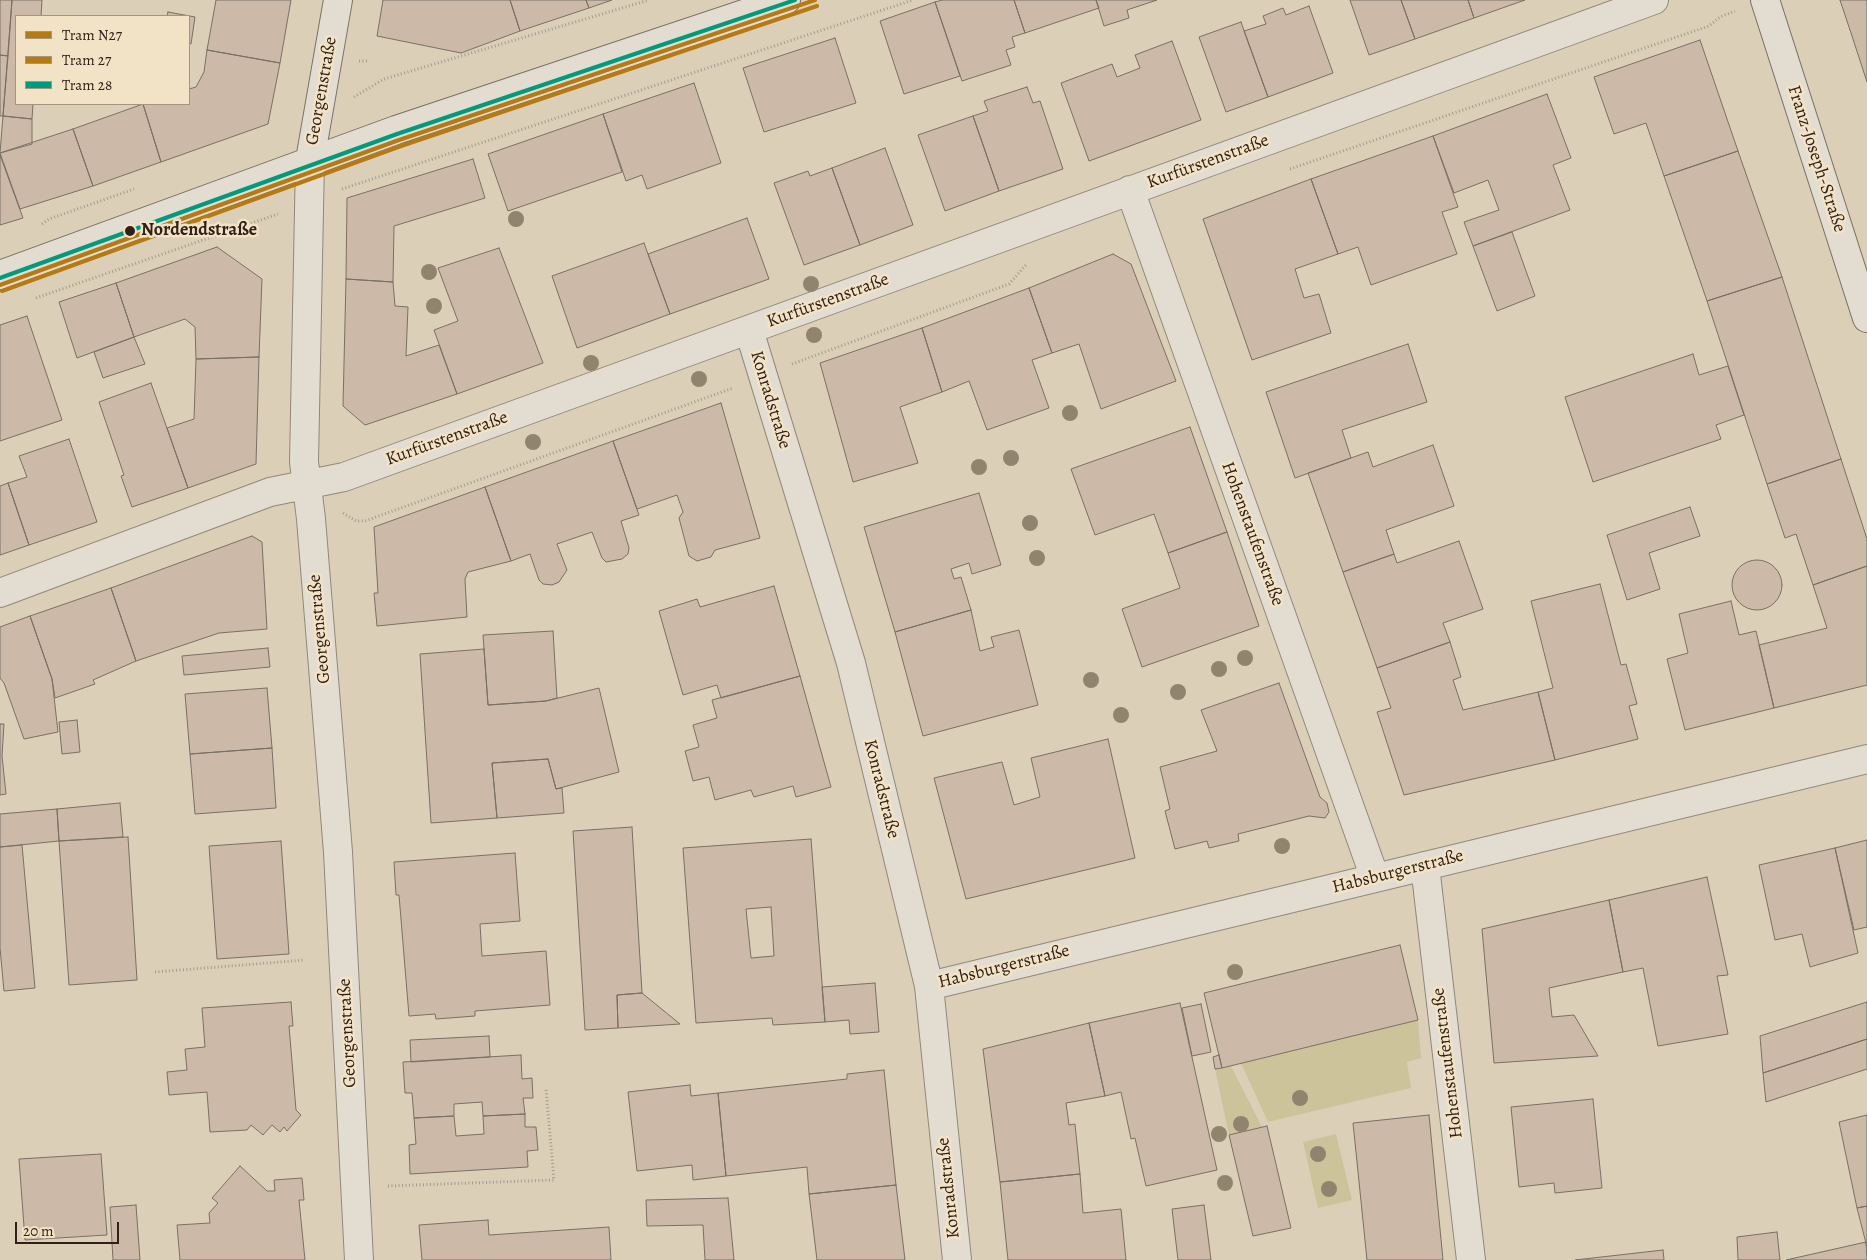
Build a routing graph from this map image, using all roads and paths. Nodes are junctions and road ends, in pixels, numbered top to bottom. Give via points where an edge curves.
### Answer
1 (338, 0) edge
2 (649, 0) edge
3 (786, 0) edge
4 (913, 0) edge
5 (1654, 0) edge
6 (1764, 0) edge
7 (1720, 17) dead end
8 (317, 119) junction
9 (310, 160) junction
10 (1281, 172) dead end
11 (1130, 190) junction
12 (309, 202) junction
13 (236, 224) dead end
14 (238, 230) junction
15 (1036, 260) dead end
16 (0, 275) edge
17 (32, 300) dead end
18 (1867, 318) edge
19 (748, 330) junction
20 (762, 375) junction
21 (306, 486) junction
22 (350, 519) dead end
23 (0, 593) edge
24 (1867, 759) edge
25 (1425, 866) junction
26 (1375, 878) junction
27 (305, 960) dead end
28 (155, 972) dead end
29 (929, 986) junction
30 (546, 1090) dead end
31 (388, 1186) dead end
32 (359, 1260) edge
33 (957, 1260) edge
34 (1471, 1260) edge

1 - 8 street, Georgenstraße
2 - 8 path via 384,79
3 - 9 street
4 - 12 path
5 - 11 street, Kurfürstenstraße
6 - 18 street, Franz-Joseph-Straße
7 - 10 path via 1709,26
8 - 9 street, Georgenstraße
9 - 12 street, Georgenstraße
9 - 16 street
11 - 19 street, Kurfürstenstraße
11 - 26 street, Hohenstaufenstraße
12 - 14 path
12 - 21 street, Georgenstraße
13 - 14 path
14 - 17 path
15 - 20 path via 1027,264 1009,284
19 - 20 street, Konradstraße
19 - 21 street, Kurfürstenstraße via 344,477
20 - 22 path via 717,396 481,481 365,521
20 - 29 street, Konradstraße via 851,663
21 - 23 street, Kurfürstenstraße via 270,492
21 - 32 street, Georgenstraße via 338,852
24 - 25 street, Habsburgerstraße
25 - 26 street, Habsburgerstraße
25 - 34 street, Hohenstaufenstraße
26 - 29 street, Habsburgerstraße
27 - 28 path
29 - 33 street, Konradstraße
30 - 31 path via 554,1180

